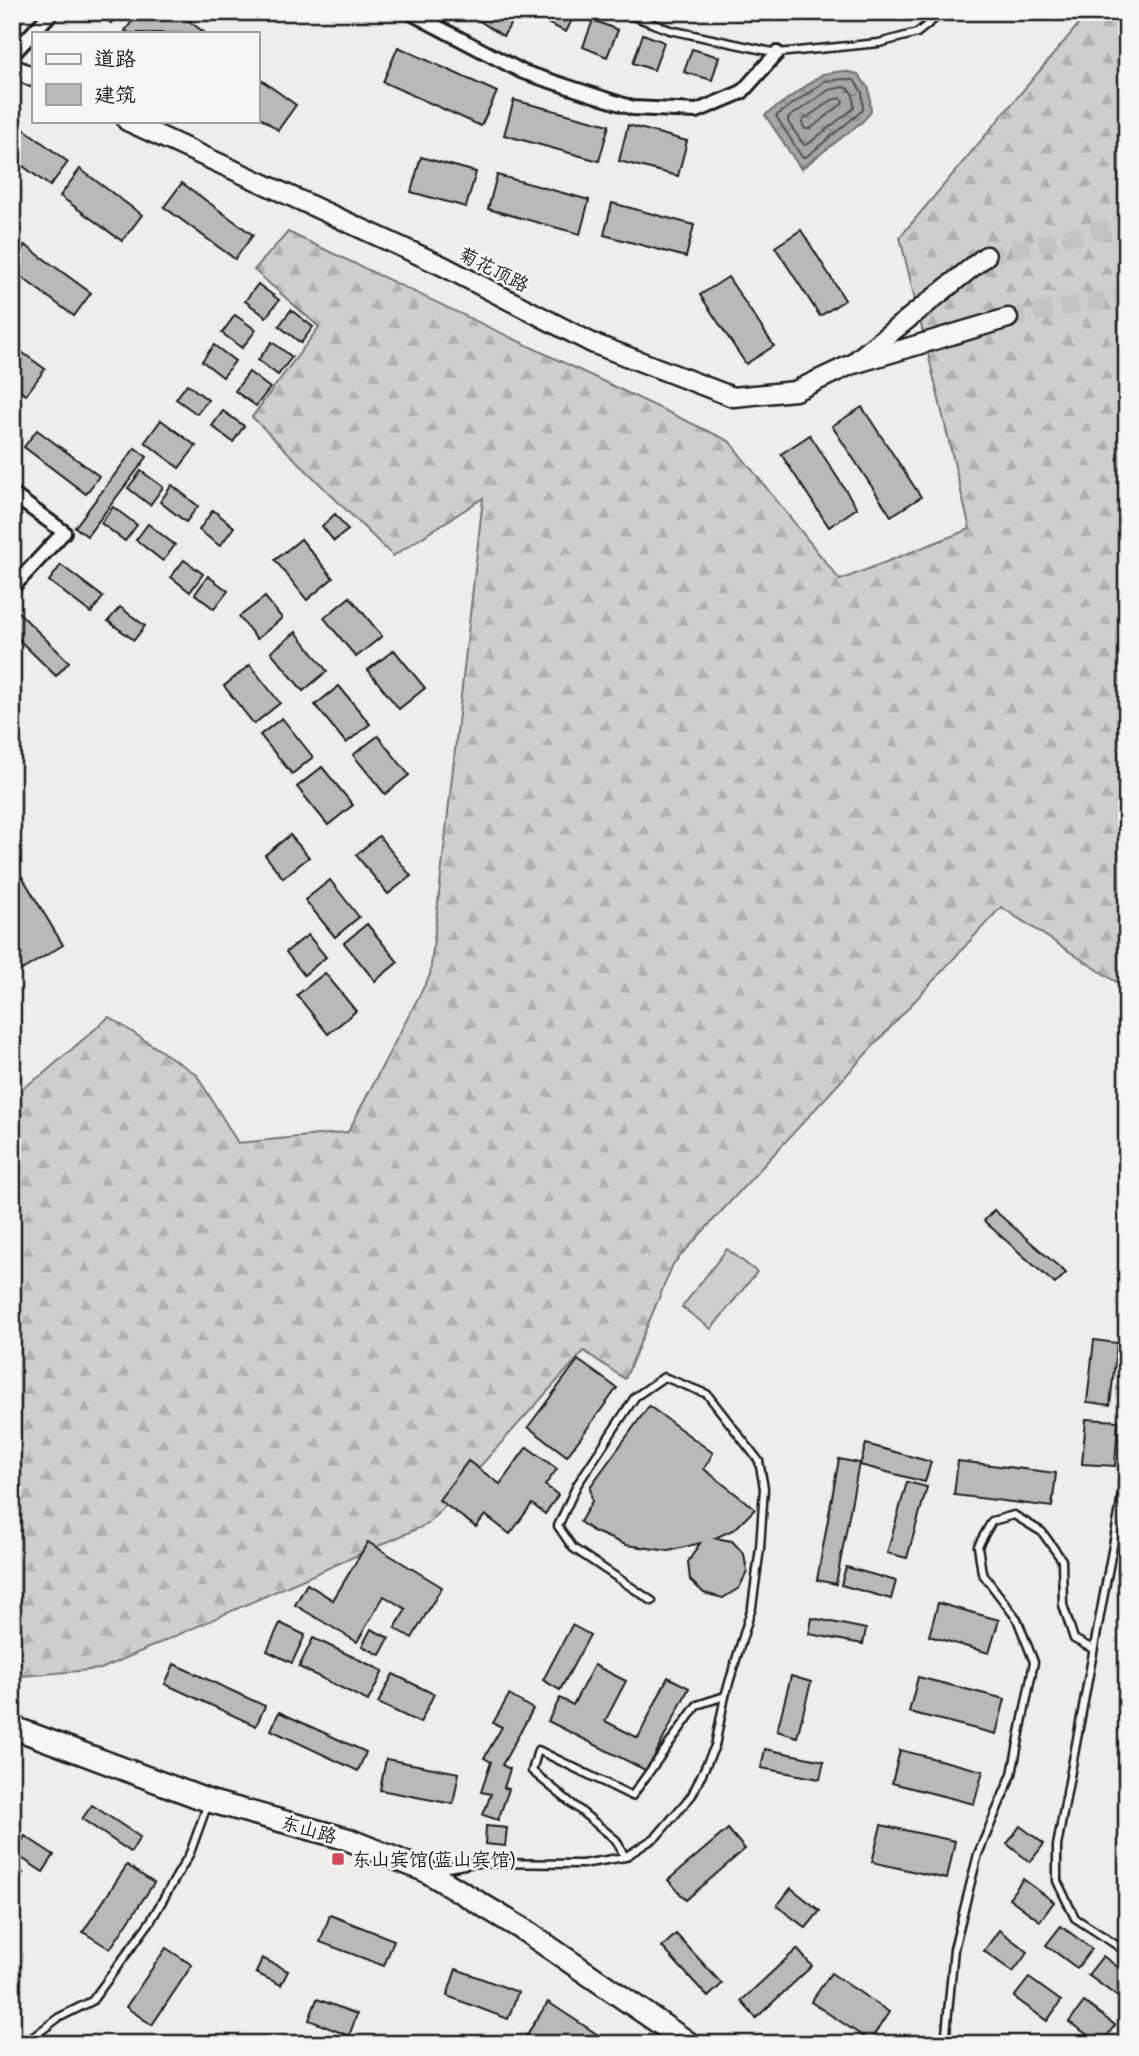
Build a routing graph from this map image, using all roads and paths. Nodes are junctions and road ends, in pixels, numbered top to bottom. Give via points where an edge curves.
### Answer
1 (52, 12) edge
2 (409, 12) edge
3 (622, 12) edge
4 (943, 12) edge
5 (33, 32) edge
6 (32, 34) edge
7 (777, 53) junction
8 (12, 55) edge
9 (12, 68) edge
10 (32, 78) edge
11 (129, 122) edge
12 (986, 256) tunnel mouth
13 (1008, 318) tunnel mouth
14 (850, 365) junction
15 (12, 494) edge
16 (12, 588) edge
17 (1127, 1448) edge
18 (1127, 1503) edge
19 (1120, 1508) junction
20 (652, 1601) dead end
21 (1093, 1649) junction
22 (725, 1696) junction
23 (12, 1727) edge
24 (209, 1801) junction
25 (625, 1857) junction
26 (426, 1871) junction
27 (1127, 1952) edge
28 (24, 2044) edge
29 (690, 2044) edge
30 (945, 2044) edge

1 - 5 street
2 - 7 street via 523,72 633,108 697,111 742,92
3 - 7 lane via 670,30
4 - 7 lane via 917,33 879,43
6 - 8 street
9 - 10 street
11 - 14 street, 菊花顶路 via 443,266 593,343 733,397 795,391
12 - 14 street, 菊花顶路
13 - 14 street, 菊花顶路
15 - 16 street via 64,532
17 - 19 lane
18 - 19 lane
19 - 21 lane
20 - 22 lane via 573,1548 558,1526 577,1485 635,1397 664,1377 707,1394 759,1461 764,1488 760,1548 751,1607
21 - 27 lane via 1057,1846 1057,1881 1075,1918
21 - 30 lane via 1074,1639 1063,1605 1062,1560 1042,1532 1014,1515 992,1521 978,1546 982,1573 1017,1619 1034,1662 1012,1774 978,1854 954,1949
22 - 25 lane via 715,1746 692,1795 656,1837
22 - 25 lane via 697,1704 632,1796 538,1750 532,1771 616,1840
23 - 24 main road, 东山路
24 - 26 main road, 东山路 via 346,1839
24 - 28 lane via 190,1853 150,1922 92,2001 58,2018
25 - 26 lane via 582,1864 475,1863
26 - 29 main road, 东山路 via 524,1930

